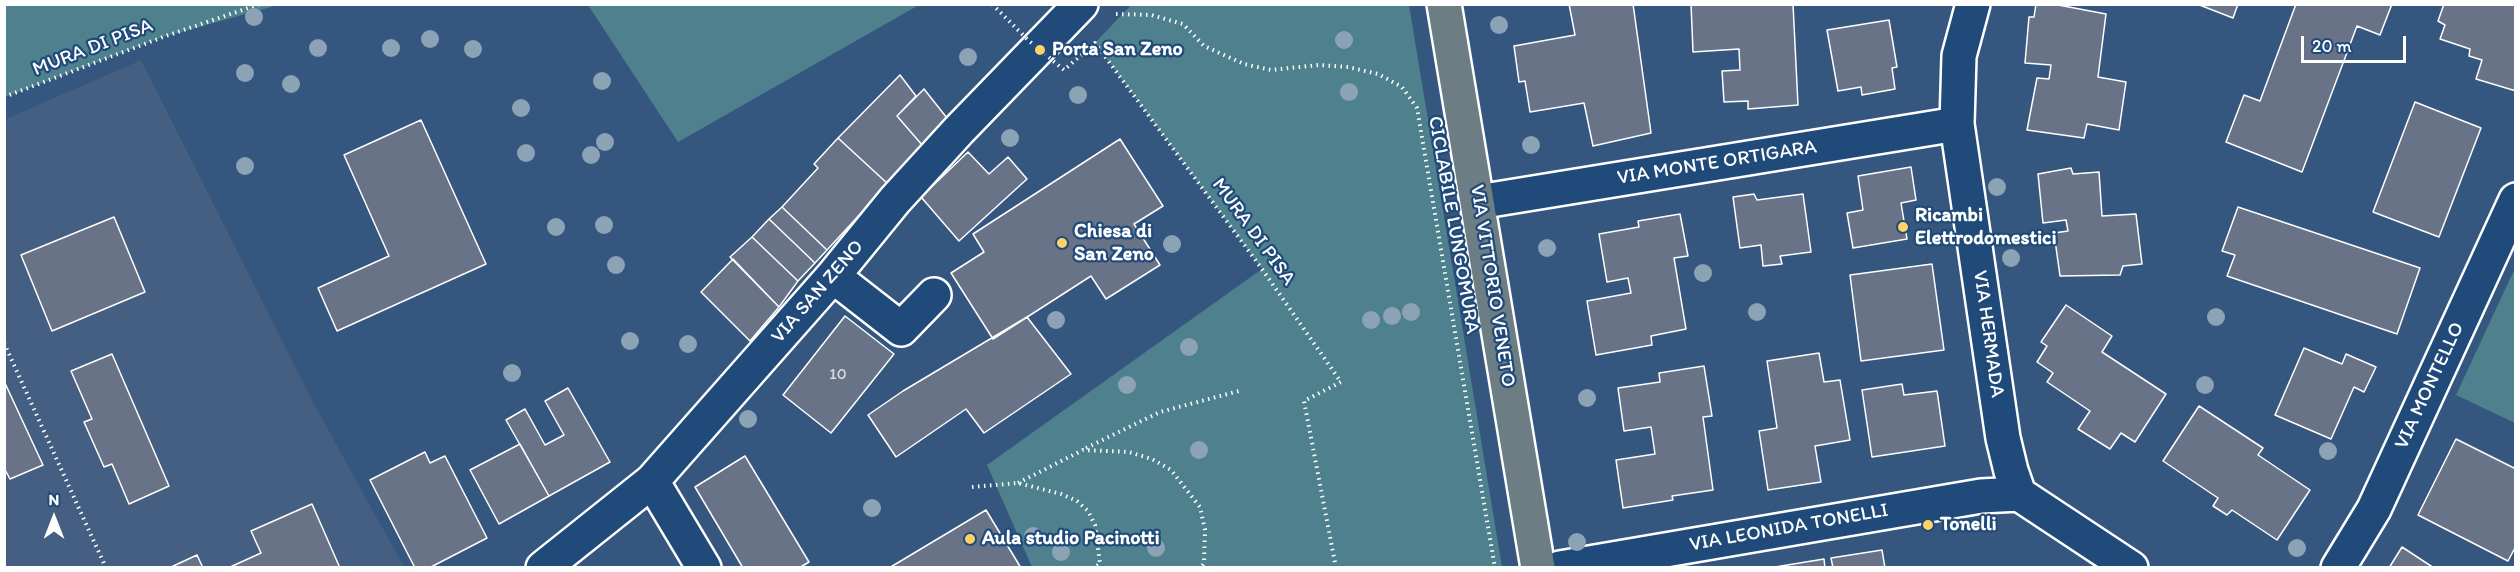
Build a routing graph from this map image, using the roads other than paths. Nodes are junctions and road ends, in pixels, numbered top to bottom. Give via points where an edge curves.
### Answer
1 (1082, 4) edge
2 (1444, 4) edge
3 (1973, 4) edge
4 (1957, 124) junction
5 (2516, 200) edge
6 (1478, 202) junction
7 (833, 276) junction
8 (934, 295) dead end
9 (652, 481) junction
10 (2019, 494) junction
11 (543, 567) edge
12 (704, 567) edge
13 (1538, 567) edge
14 (1560, 567) edge
15 (2131, 567) edge
16 (2338, 567) edge

1 - 7 street, VIA SAN ZENO via 959,130
2 - 6 main road, VIA VITTORIO VENETO
3 - 4 street, VIA HERMADA via 1959,56
4 - 6 street, VIA MONTE ORTIGARA
4 - 10 street, VIA HERMADA via 2003,438
5 - 16 street, VIA MONTELLO via 2374,509
6 - 13 main road, VIA VITTORIO VENETO
7 - 8 street via 901,329
7 - 9 street, VIA SAN ZENO
9 - 11 street, VIA SAN ZENO
9 - 12 street
10 - 14 street, VIA LEONIDA TONELLI via 1980,496
10 - 15 street

